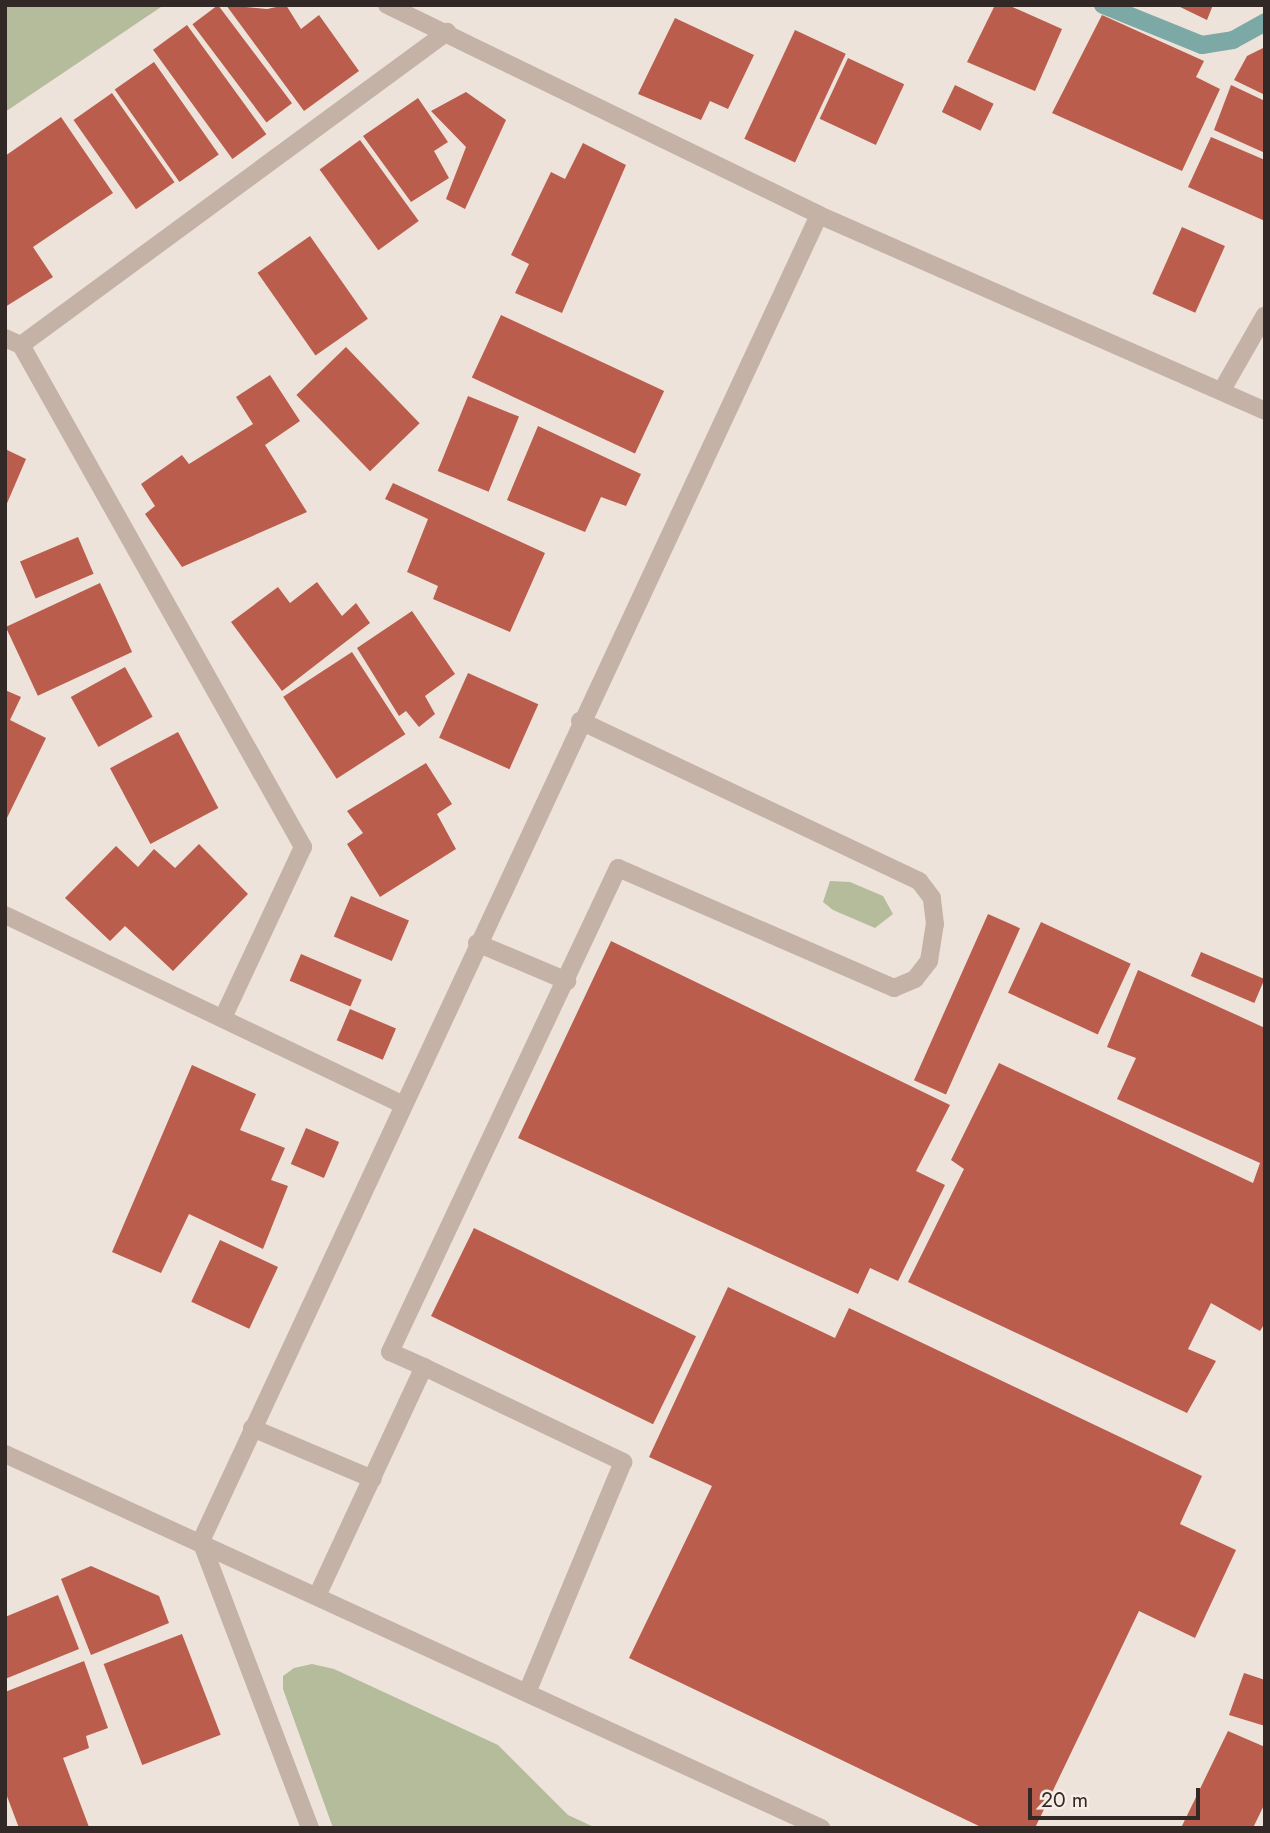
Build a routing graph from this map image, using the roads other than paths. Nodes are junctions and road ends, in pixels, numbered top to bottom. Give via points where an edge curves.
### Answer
1 (387, 5) edge
2 (447, 32) junction
3 (819, 215) junction
4 (1265, 315) edge
5 (13, 341) edge
6 (1222, 390) junction
7 (1265, 411) edge
8 (580, 721) junction
9 (5, 915) edge
10 (477, 943) junction
11 (567, 981) junction
12 (223, 1018) junction
13 (401, 1104) junction
14 (424, 1367) junction
15 (252, 1428) junction
16 (5, 1454) edge
17 (373, 1479) junction
18 (201, 1541) junction
19 (317, 1596) junction
20 (528, 1690) junction
21 (310, 1828) edge
22 (821, 1828) edge

1 - 2 street
2 - 3 street
2 - 5 street
3 - 6 street
3 - 8 street
4 - 6 street
5 - 12 street via 303,847
6 - 7 street
8 - 10 street
8 - 11 street via 919,881 932,898 935,924 929,961 915,979 894,988 618,868
9 - 12 street
10 - 11 street
10 - 13 street
11 - 14 street via 390,1352
12 - 13 street
13 - 15 street
14 - 17 street
14 - 20 street via 623,1462
15 - 17 street
15 - 18 street
16 - 18 street
17 - 19 street
18 - 19 street
18 - 21 street
19 - 20 street
20 - 22 street

